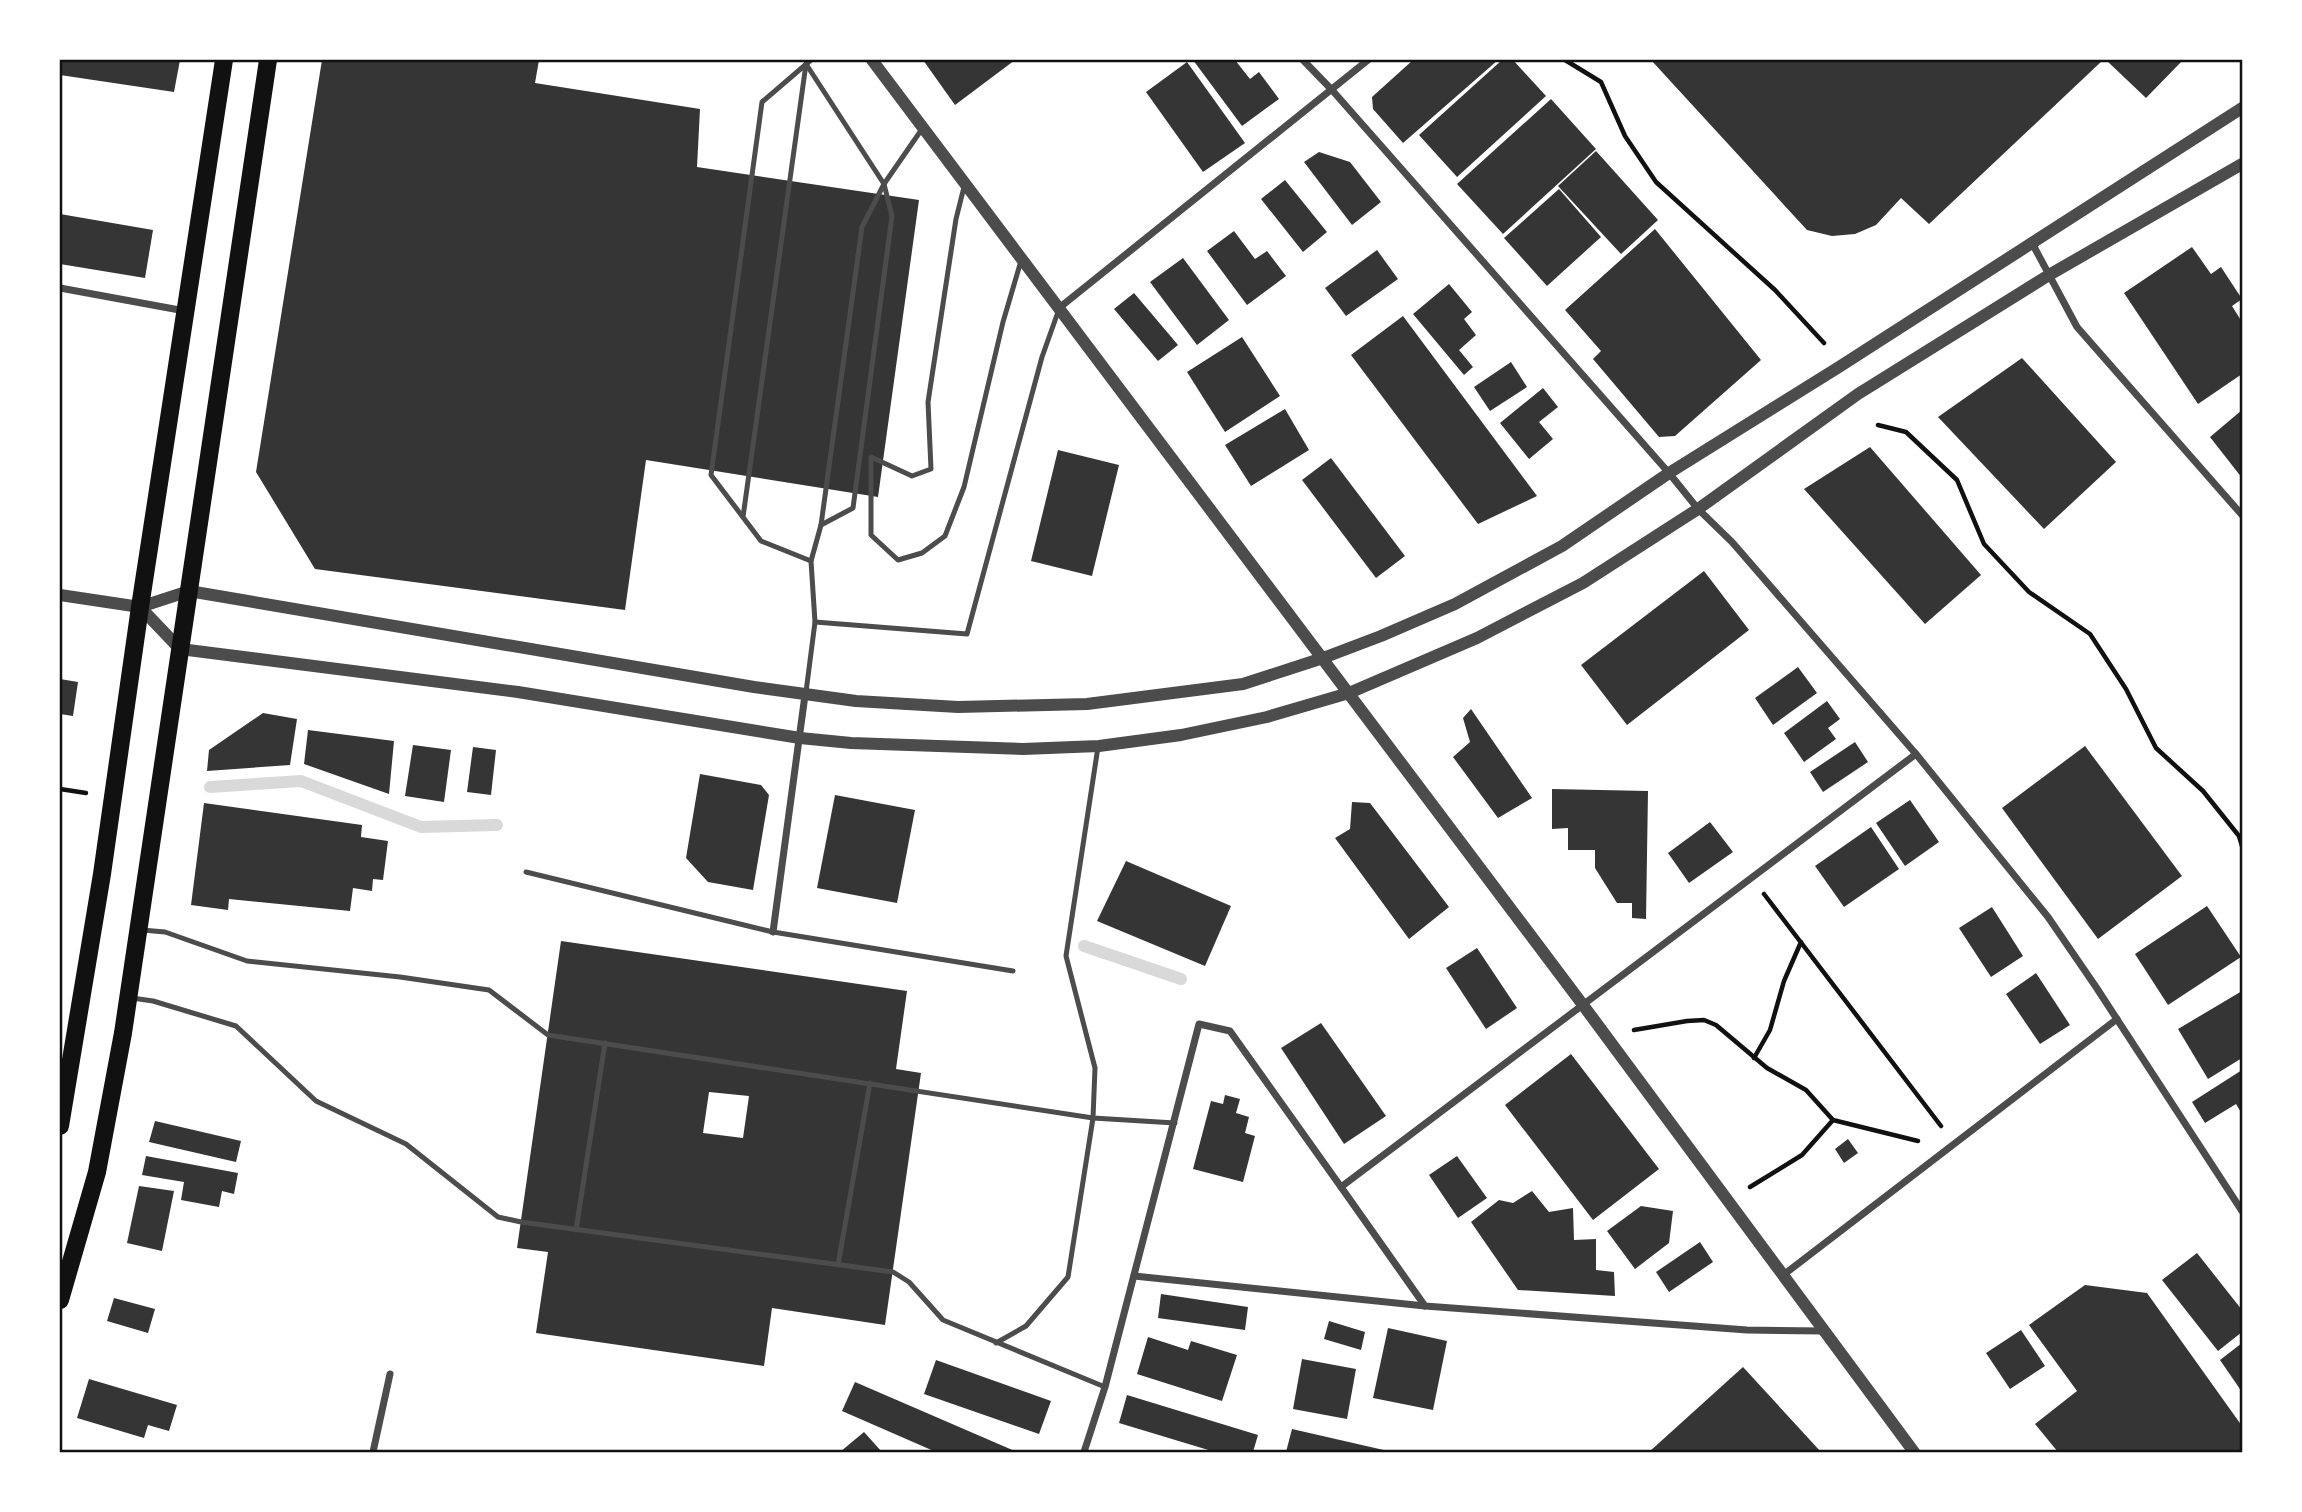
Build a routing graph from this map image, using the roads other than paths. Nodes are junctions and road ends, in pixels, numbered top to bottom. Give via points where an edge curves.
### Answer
1 (224, 60) edge
2 (268, 60) edge
3 (872, 60) edge
4 (1303, 60) edge
5 (1368, 60) edge
6 (809, 62) edge
7 (1332, 90) junction
8 (2242, 108) edge
9 (923, 127) junction
10 (2242, 164) edge
11 (965, 183) junction
12 (884, 184) junction
13 (2032, 243) junction
14 (1022, 258) junction
15 (2049, 275) junction
16 (60, 288) edge
17 (1059, 308) junction
18 (186, 311) junction
19 (1669, 472) junction
20 (1698, 509) junction
21 (2242, 515) edge
22 (743, 517) junction
23 (821, 526) junction
24 (811, 561) junction
25 (189, 591) junction
26 (60, 595) edge
27 (140, 607) junction
28 (815, 622) junction
29 (180, 649) junction
30 (1322, 658) junction
31 (1349, 693) junction
32 (805, 695) junction
33 (800, 738) junction
34 (1099, 746) junction
35 (1916, 754) junction
36 (526, 872) dead end
37 (139, 929) junction
38 (773, 932) junction
39 (1013, 971) dead end
40 (128, 998) junction
41 (1583, 1005) junction
42 (2117, 1019) junction
43 (605, 1043) junction
44 (870, 1083) junction
45 (1093, 1118) junction
46 (1175, 1123) junction
47 (60, 1126) edge
48 (1341, 1187) junction
49 (2242, 1211) edge
50 (576, 1230) junction
51 (838, 1265) junction
52 (1135, 1276) junction
53 (1782, 1276) junction
54 (60, 1300) edge
55 (1425, 1306) junction
56 (1824, 1331) junction
57 (996, 1343) junction
58 (390, 1374) dead end
59 (1105, 1387) junction
60 (373, 1452) edge
61 (1084, 1452) edge
62 (1914, 1452) edge

1 - 18 main road
2 - 25 main road
3 - 9 street
4 - 7 street
5 - 7 street
6 - 12 lane
6 - 22 lane
6 - 22 lane via 762,102 758,127 711,475
7 - 17 street
7 - 19 street
8 - 13 street
9 - 11 street
9 - 12 lane
10 - 15 street
11 - 14 street
11 - 14 lane via 928,402 931,469 912,476 871,457 871,535 898,560 922,553 945,536 964,487
12 - 23 lane via 862,227
12 - 23 lane via 892,216 853,508
13 - 15 street
13 - 19 street
14 - 17 street
15 - 20 street via 1857,394
15 - 21 street via 2077,327
16 - 18 street
17 - 28 lane via 967,634
17 - 30 street
18 - 27 main road
19 - 20 street
19 - 30 street via 1562,546 1455,604
20 - 31 street via 1583,583 1477,638
20 - 35 street
22 - 24 lane via 761,541
23 - 24 lane
24 - 28 lane
25 - 27 street
25 - 29 main road
25 - 32 street
26 - 27 street
27 - 29 street
27 - 47 main road
28 - 32 lane
29 - 33 street via 518,692
29 - 37 main road
30 - 31 street
30 - 32 street via 1243,684 1087,704 958,708
31 - 34 street via 1181,736
31 - 41 street
32 - 33 street
33 - 34 street via 1023,749
33 - 38 street
34 - 45 lane via 1066,956 1095,1068
35 - 41 street
35 - 42 street via 2048,917
36 - 38 lane
37 - 40 main road
37 - 43 lane via 165,932 247,961 489,990 548,1035
38 - 39 lane
40 - 50 lane via 236,1026 316,1101 406,1144 498,1217
40 - 54 main road via 97,1172
41 - 48 street
41 - 53 street
42 - 49 street
42 - 53 street
43 - 44 lane
43 - 50 lane
44 - 45 lane
44 - 51 lane
45 - 46 lane
45 - 57 lane via 1068,1277 1026,1326
46 - 48 street via 1199,1024 1230,1031
46 - 52 street
48 - 55 street
50 - 51 lane
51 - 57 lane via 892,1272 908,1282 943,1320
52 - 55 street
52 - 59 street
53 - 56 street
55 - 56 street via 1747,1330
56 - 62 street
57 - 59 lane
58 - 60 street
59 - 61 street

